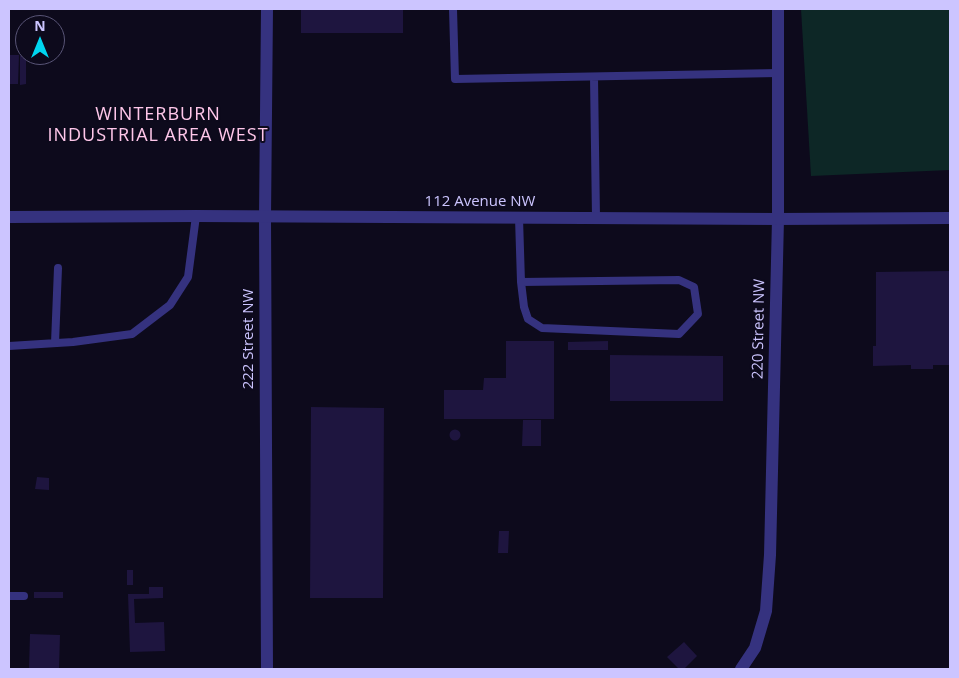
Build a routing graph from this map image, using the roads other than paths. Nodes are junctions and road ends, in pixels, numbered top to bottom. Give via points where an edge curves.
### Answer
1 (267, 9) edge
2 (453, 9) edge
3 (778, 9) edge
4 (778, 73) junction
5 (594, 76) junction
6 (196, 216) junction
7 (9, 217) edge
8 (265, 217) junction
9 (520, 218) junction
10 (596, 218) junction
11 (950, 218) edge
12 (778, 220) junction
13 (58, 268) dead end
14 (521, 282) junction
15 (55, 343) junction
16 (9, 346) edge
17 (9, 596) edge
18 (24, 596) dead end
19 (266, 669) edge
20 (741, 669) edge

1 - 8 street, 222 Street NW
2 - 5 lane via 455,79
3 - 4 street, 220 Street NW
4 - 5 lane
4 - 12 street, 220 Street NW
5 - 10 lane
6 - 7 street, 112 Avenue NW
6 - 8 street, 112 Avenue NW
6 - 15 lane via 188,277 170,305 132,334
8 - 9 street, 112 Avenue NW
8 - 19 street, 222 Street NW
9 - 10 street, 112 Avenue NW
9 - 14 lane
10 - 12 street, 112 Avenue NW
11 - 12 street, 112 Avenue NW
12 - 20 street, 220 Street NW via 766,611 755,648
13 - 15 lane
14 - 14 lane via 528,319 542,328 679,334 698,314 694,287 679,280
15 - 16 lane
17 - 18 lane

